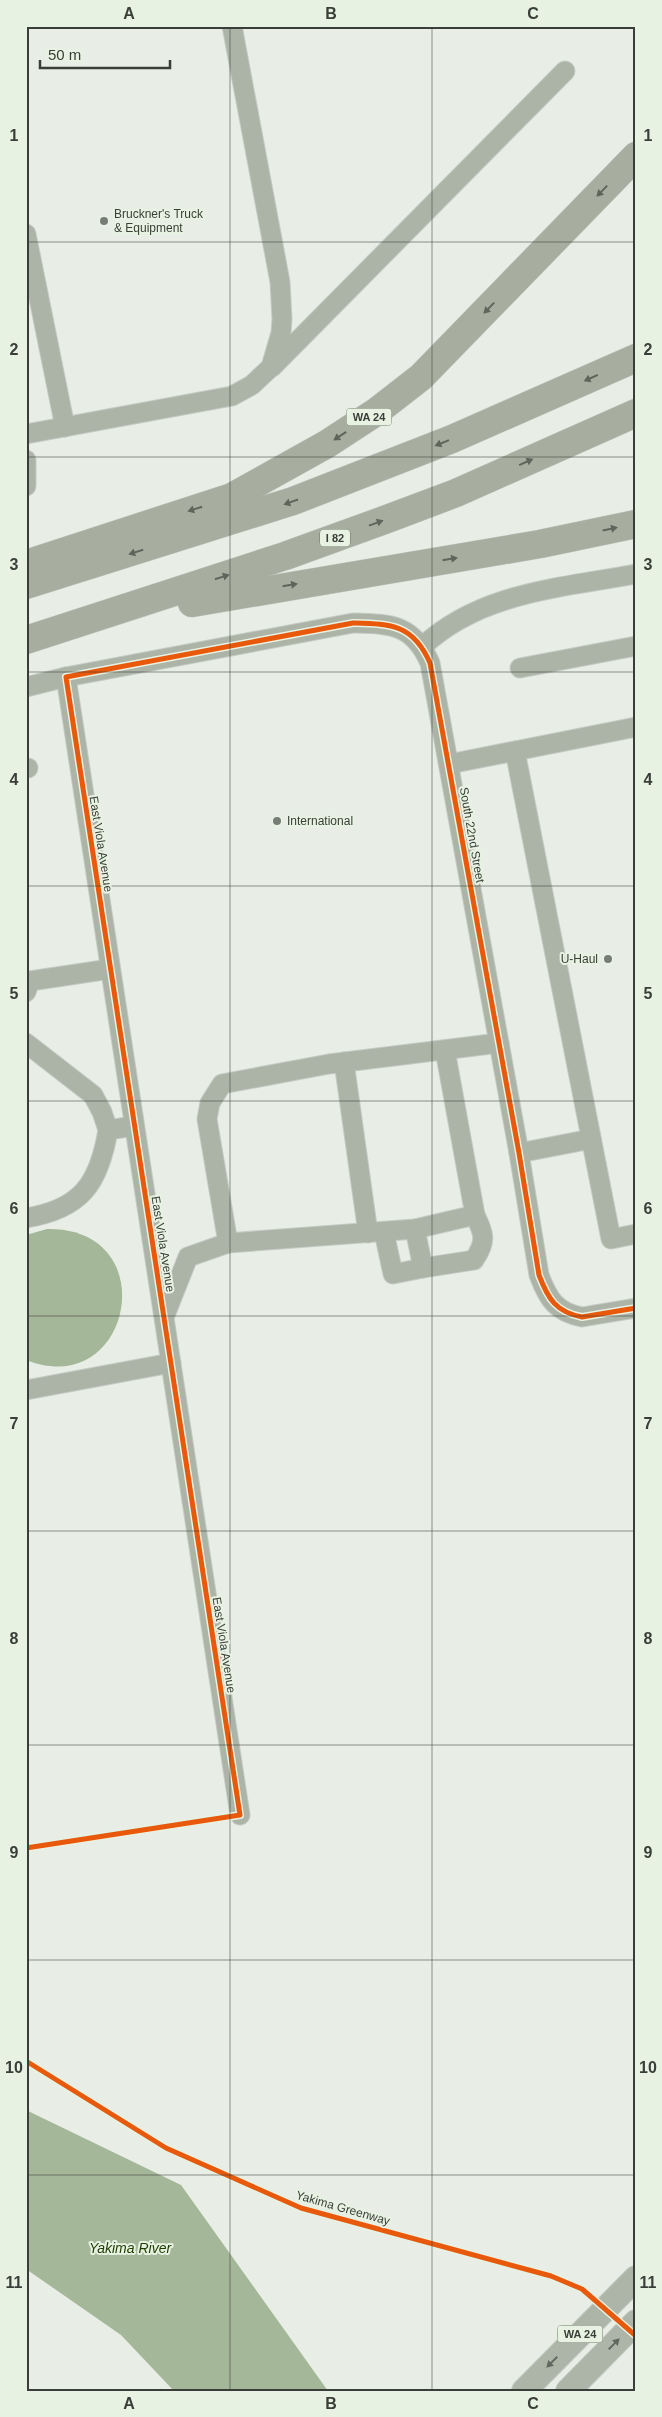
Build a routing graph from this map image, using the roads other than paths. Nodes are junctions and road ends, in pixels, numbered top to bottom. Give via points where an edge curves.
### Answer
1 (232, 26) edge
2 (565, 72) dead end
3 (636, 156) edge
4 (26, 234) edge
5 (636, 358) edge
6 (271, 368) junction
7 (636, 413) edge
8 (65, 427) junction
9 (26, 434) edge
10 (26, 460) edge
11 (26, 486) edge
12 (636, 524) edge
13 (26, 564) edge
14 (636, 574) edge
15 (26, 585) edge
16 (53, 633) junction
17 (26, 640) edge
18 (423, 646) junction
19 (636, 646) edge
20 (520, 668) dead end
21 (66, 677) junction
22 (26, 687) edge
23 (636, 728) edge
24 (515, 751) junction
25 (449, 764) junction
26 (110, 969) junction
27 (26, 992) edge
28 (26, 1043) edge
29 (499, 1043) junction
30 (445, 1050) junction
31 (344, 1062) junction
32 (134, 1126) junction
33 (108, 1130) junction
34 (591, 1139) junction
35 (519, 1153) junction
36 (475, 1215) junction
37 (26, 1218) edge
38 (415, 1228) junction
39 (376, 1232) junction
40 (636, 1234) edge
41 (228, 1243) junction
42 (424, 1268) junction
43 (636, 1308) edge
44 (165, 1316) junction
45 (171, 1363) junction
46 (26, 1390) edge
47 (240, 1815) dead end
48 (636, 2278) edge
49 (636, 2322) edge
50 (524, 2391) edge
51 (568, 2391) edge

1 - 6 street via 280,282 281,333
2 - 6 street
3 -> 13 highway, WA 24 via 421,377 376,412 328,444 232,497
4 - 8 street
5 -> 15 highway via 452,439 293,502
6 - 8 street via 252,385 232,396
16 -> 7 highway, I 82 via 413,510
8 - 9 street
10 - 11 street
16 -> 12 highway via 210,598 540,544
14 - 18 street via 493,602 453,622
16 - 17 highway, I 82
18 - 21 street, South 22nd Street via 407,630 386,624 353,623
18 - 25 street, South 22nd Street via 430,663
19 - 20 street
21 - 22 street, South 22nd Street
21 - 26 street, East Viola Avenue
23 - 24 street
24 - 25 street
24 - 34 street
25 - 29 street, South 22nd Street
26 - 27 street via 30,981
26 - 32 street, East Viola Avenue
28 - 33 street via 93,1095
29 - 30 street
29 - 35 street, South 22nd Street
30 - 31 street
30 - 36 street
31 - 39 street
31 - 41 street via 222,1084 210,1103 206,1119
32 - 33 street
32 - 44 street, East Viola Avenue
33 - 37 street via 103,1156 87,1190 50,1214
34 - 35 street
34 - 40 street via 610,1239
35 - 43 street, South 22nd Street via 539,1275 552,1302 560,1311 582,1317
36 - 38 street
36 - 42 street via 484,1233 482,1248 474,1260
38 - 39 street
38 - 42 street
39 - 41 street
39 - 42 street via 393,1274
41 - 44 street via 188,1257
44 - 45 street, East Viola Avenue
45 - 46 street
45 - 47 street, East Viola Avenue
48 -> 50 main road, WA 24
51 -> 49 main road, WA 24

